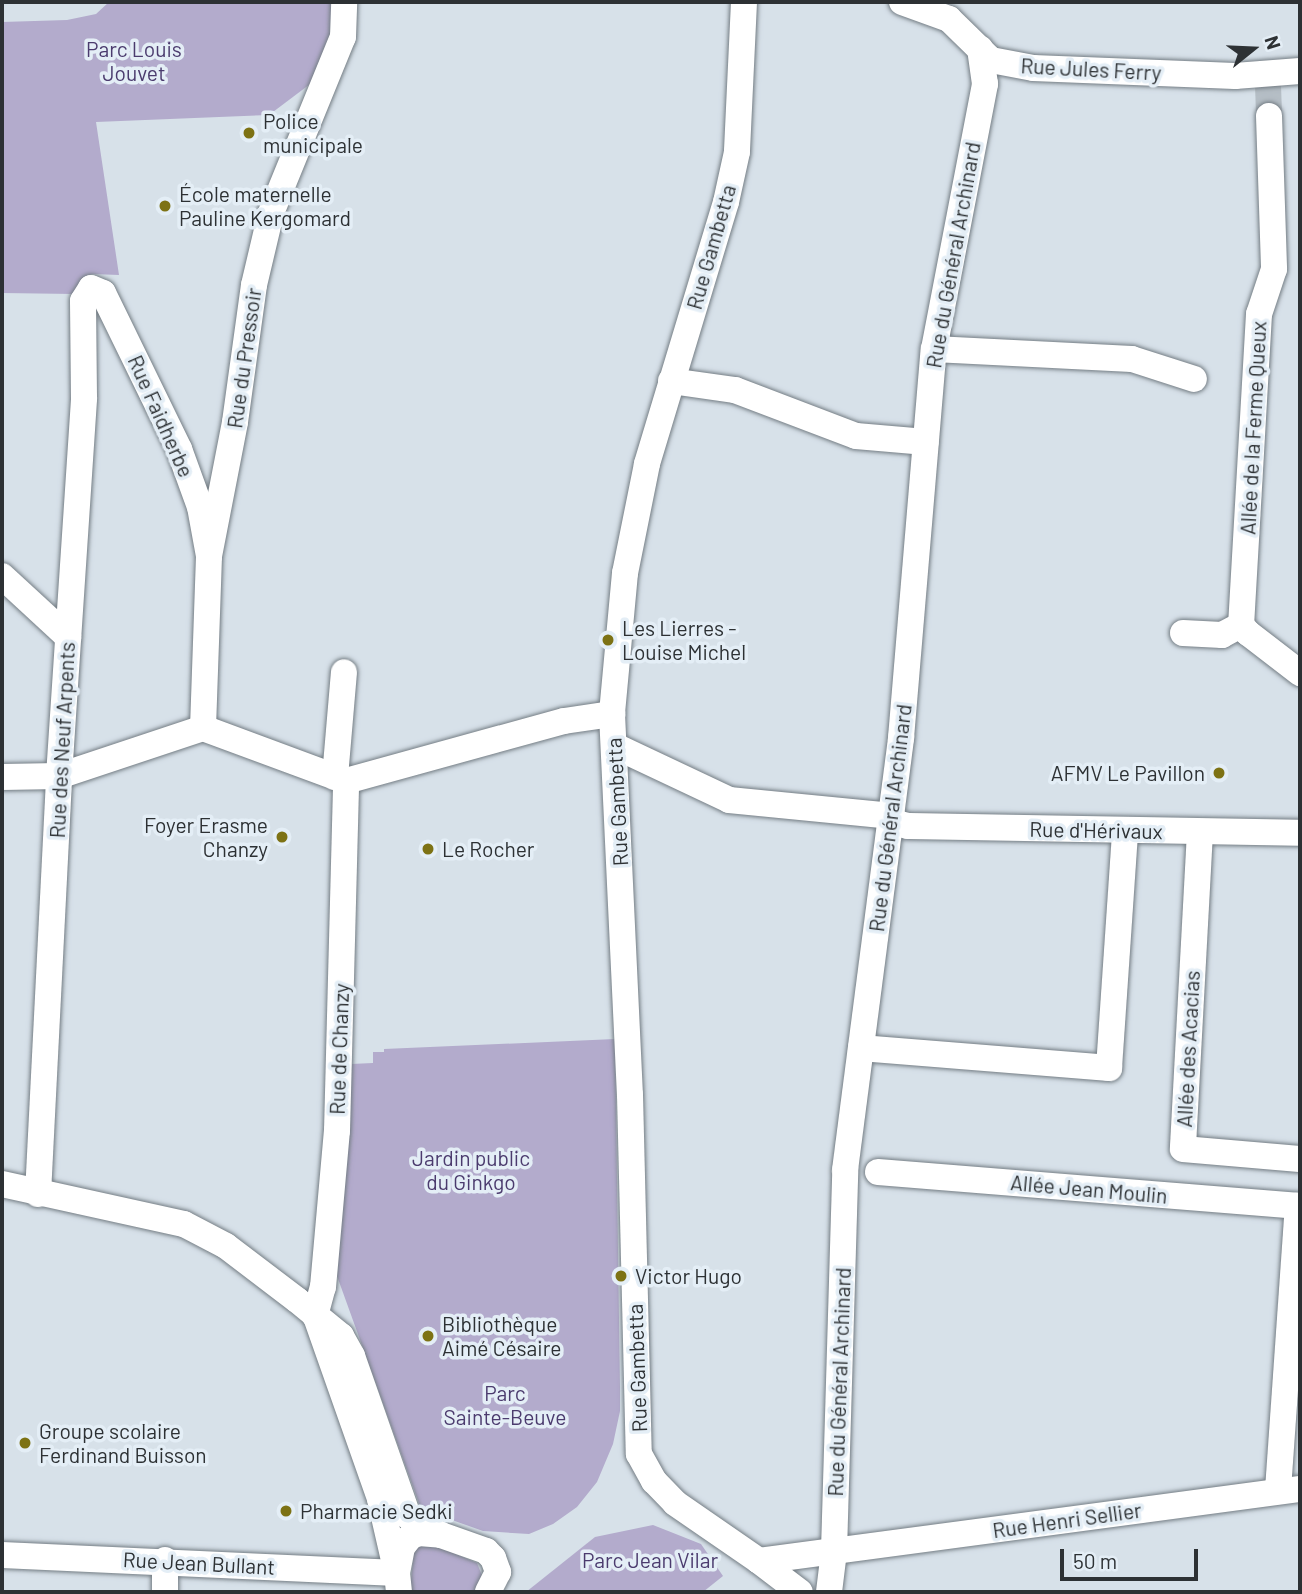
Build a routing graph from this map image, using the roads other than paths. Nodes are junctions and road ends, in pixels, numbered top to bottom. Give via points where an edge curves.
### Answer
1 (344, 2) edge
2 (744, 2) edge
3 (902, 2) edge
4 (980, 48) junction
5 (1300, 71) edge
6 (1269, 116) tunnel mouth
7 (91, 288) joint
8 (934, 349) junction
9 (1194, 379) dead end
10 (671, 381) junction
11 (926, 442) junction
12 (209, 556) junction
13 (2, 576) edge
14 (1241, 625) junction
15 (1183, 633) dead end
16 (68, 637) junction
17 (344, 672) dead end
18 (1300, 673) edge
19 (612, 714) junction
20 (203, 728) junction
21 (615, 746) junction
22 (2, 776) edge
23 (59, 776) junction
24 (340, 779) junction
25 (892, 819) junction
26 (1125, 831) junction
27 (1200, 832) junction
28 (1300, 833) edge
29 (861, 1048) junction
30 (1300, 1159) edge
31 (878, 1172) dead end
32 (2, 1184) edge
33 (38, 1194) junction
34 (1299, 1206) edge
35 (315, 1315) junction
36 (1293, 1365) edge
37 (1289, 1490) edge
38 (441, 1535) junction
39 (834, 1551) junction
40 (2, 1555) edge
41 (165, 1560) junction
42 (759, 1561) junction
43 (398, 1582) edge
44 (165, 1592) edge
45 (488, 1592) edge
46 (800, 1592) edge
47 (829, 1592) edge

1 - 12 street, Rue du Pressoir via 343,37 334,66 264,238
2 - 10 street, Rue Gambetta via 737,152
3 - 4 street, Rue Jules Ferry via 949,19
4 - 5 street, Rue Jules Ferry via 991,60 1033,68 1268,79
4 - 8 street, Rue du Général Archinard via 985,84
6 - 14 street, Allée de la Ferme Queux via 1274,269 1259,314
7 - 12 street, Rue Faidherbe via 103,293 179,449 200,507
7 - 16 street, Rue des Neuf Arpents via 83,301 84,398
8 - 9 street via 1132,359
8 - 11 street, Rue du Général Archinard
10 - 11 street via 735,390 856,436
10 - 19 street, Rue Gambetta via 647,464 625,573
11 - 25 street, Rue du Général Archinard
12 - 20 street, Rue du Pressoir
13 - 16 street
14 - 15 street via 1222,635
14 - 18 street
16 - 23 street, Rue des Neuf Arpents
17 - 24 street, Rue de Chanzy
19 - 21 street, Rue Gambetta
19 - 24 street via 564,721
20 - 23 street
20 - 24 street
21 - 25 street, Rue d'Hérivaux via 729,800
21 - 42 street, Rue Gambetta via 639,1454 654,1481 675,1503
22 - 23 street
23 - 33 street, Rue des Neuf Arpents
24 - 35 street, Rue de Chanzy via 337,1131 323,1287
25 - 26 street, Rue d'Hérivaux via 908,826
25 - 29 street, Rue du Général Archinard
26 - 27 street, Rue d'Hérivaux
26 - 29 street via 1109,1068
27 - 28 street, Rue d'Hérivaux
27 - 30 street, Allée des Acacias via 1183,1149
29 - 39 street, Rue du Général Archinard via 845,1170
31 - 34 street, Allée Jean Moulin
32 - 33 street
33 - 35 street via 184,1224 206,1233
34 - 36 street
35 - 38 street via 341,1336 352,1356 408,1516
35 - 43 street via 380,1499
36 - 37 street
37 - 39 street, Rue Henri Sellier
38 - 43 street via 419,1534 406,1540
38 - 45 street via 494,1558 498,1572
39 - 42 street
39 - 47 street, Rue du Général Archinard
40 - 41 street, Rue Jean Bullant
41 - 43 street, Rue Jean Bullant
41 - 44 street
42 - 46 street, Rue Gambetta

